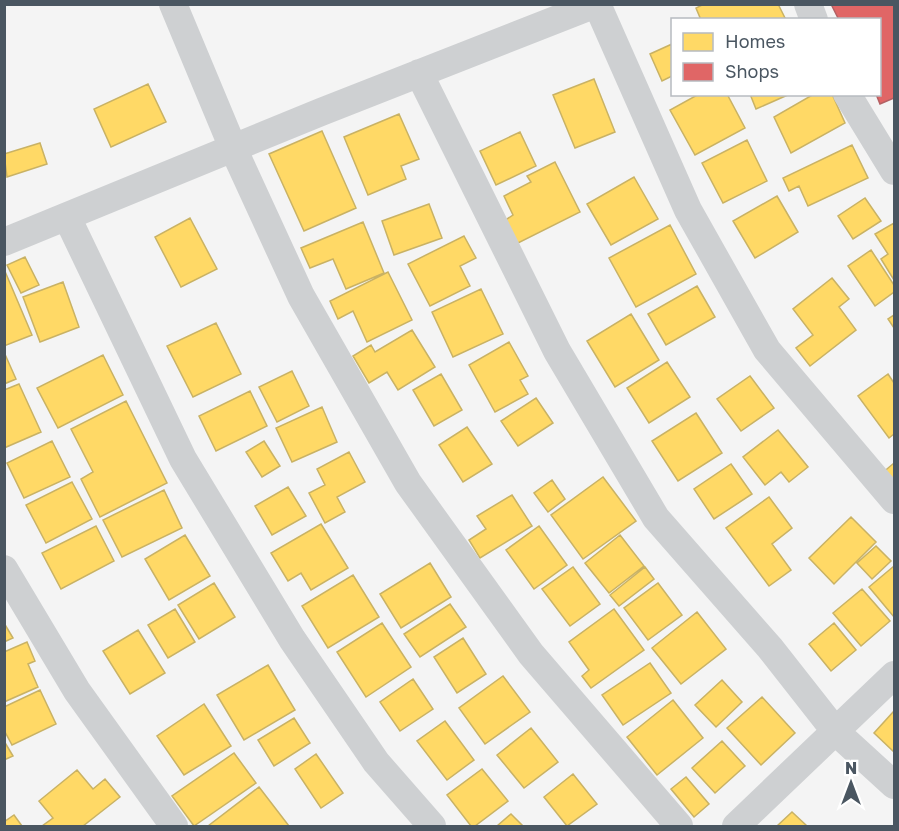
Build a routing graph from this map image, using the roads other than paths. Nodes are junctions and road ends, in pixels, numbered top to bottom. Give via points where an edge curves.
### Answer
1 (173, 4) edge
2 (596, 4) edge
3 (419, 73) junction
4 (848, 96) edge
5 (233, 148) junction
6 (894, 171) edge
7 (67, 217) junction
8 (4, 242) edge
9 (894, 500) edge
10 (4, 569) edge
11 (894, 675) edge
12 (836, 732) junction
13 (894, 785) edge
14 (174, 826) edge
15 (432, 826) edge
16 (678, 826) edge
17 (736, 826) edge

1 - 5 street
2 - 3 street
2 - 9 street via 688,210 767,350
3 - 5 street
3 - 12 street via 557,351 656,518 770,648
4 - 6 street
5 - 7 street
5 - 16 street via 301,296 408,483 531,654
7 - 8 street
7 - 15 street via 189,469 292,639 376,762
10 - 14 street via 77,691
11 - 12 street
12 - 13 street
12 - 17 street

